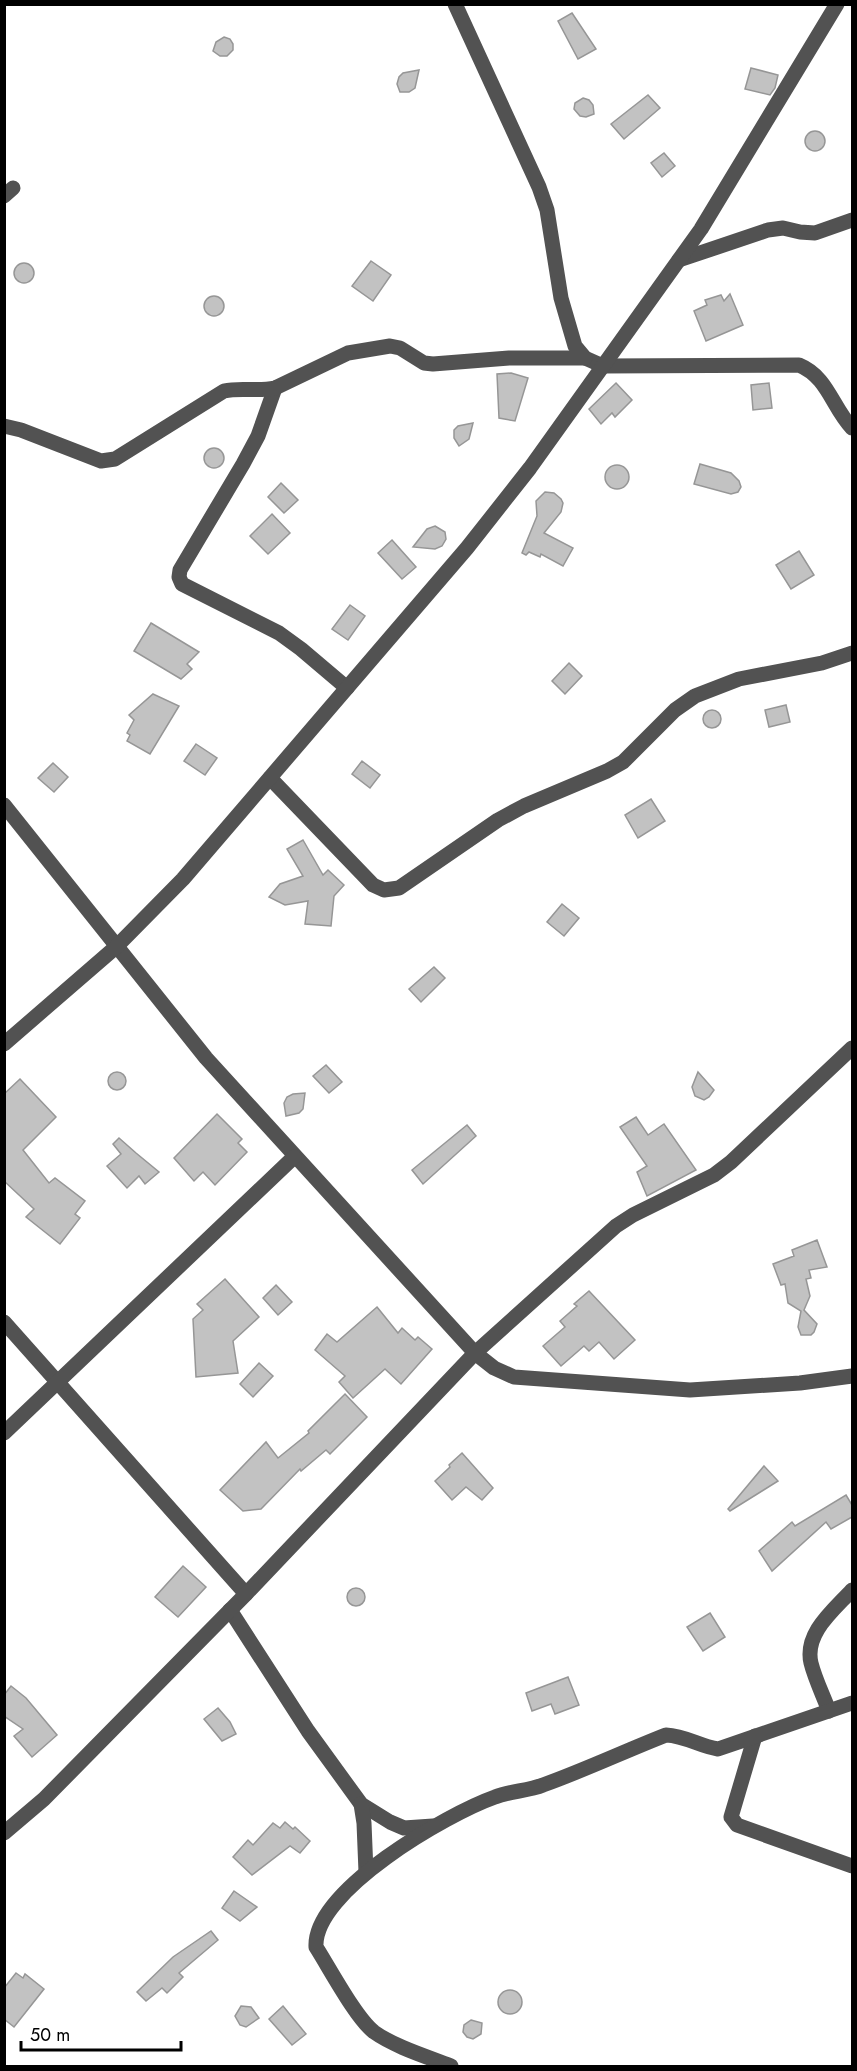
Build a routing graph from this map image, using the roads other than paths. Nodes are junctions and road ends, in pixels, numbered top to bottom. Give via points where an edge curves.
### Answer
1 (455, 4) edge
2 (837, 4) edge
3 (852, 220) edge
4 (679, 260) junction
5 (585, 357) junction
6 (603, 366) junction
7 (275, 388) junction
8 (4, 426) edge
9 (852, 428) edge
10 (852, 653) edge
11 (346, 688) junction
12 (270, 778) junction
13 (4, 805) edge
14 (116, 947) junction
15 (4, 1044) edge
16 (852, 1048) edge
17 (294, 1157) junction
18 (4, 1322) edge
19 (475, 1353) junction
20 (852, 1376) edge
21 (57, 1383) junction
22 (4, 1433) edge
23 (852, 1590) edge
24 (246, 1594) junction
25 (230, 1610) junction
26 (852, 1703) edge
27 (829, 1711) junction
28 (755, 1736) junction
29 (361, 1804) junction
30 (434, 1826) junction
31 (4, 1833) edge
32 (852, 1866) edge
33 (366, 1872) junction
34 (451, 2067) edge

1 - 5 street via 539,187 547,210 561,298 575,346
2 - 4 street
3 - 4 street via 816,232 768,230
4 - 6 street
5 - 6 street
5 - 7 street via 509,357 433,364 390,346 348,353
6 - 9 street via 799,365 819,378
6 - 11 street via 467,548
7 - 8 street via 224,391 108,461
7 - 11 street via 253,445 179,577 182,584 279,633
10 - 12 street via 822,663 738,678 694,696 623,762 498,820 399,888 384,890 373,885
11 - 12 street
12 - 14 street via 183,879
13 - 14 street
14 - 15 street
14 - 17 street via 206,1058
16 - 19 street via 730,1162 697,1185 616,1226
17 - 19 street
17 - 21 street
18 - 21 street
19 - 20 street via 514,1377 690,1390
19 - 24 street
21 - 22 street
21 - 24 street
23 - 27 street via 817,1629 810,1645 811,1662
24 - 25 street
25 - 29 street via 308,1731
25 - 31 street via 44,1799
26 - 27 street
27 - 28 street
28 - 30 street via 718,1749 680,1735 666,1735 542,1786 494,1797
28 - 32 street via 731,1817 733,1822
29 - 30 street via 404,1828
29 - 33 street
30 - 33 street
33 - 34 street via 346,1890 320,1925 316,1947 363,2020 375,2032

